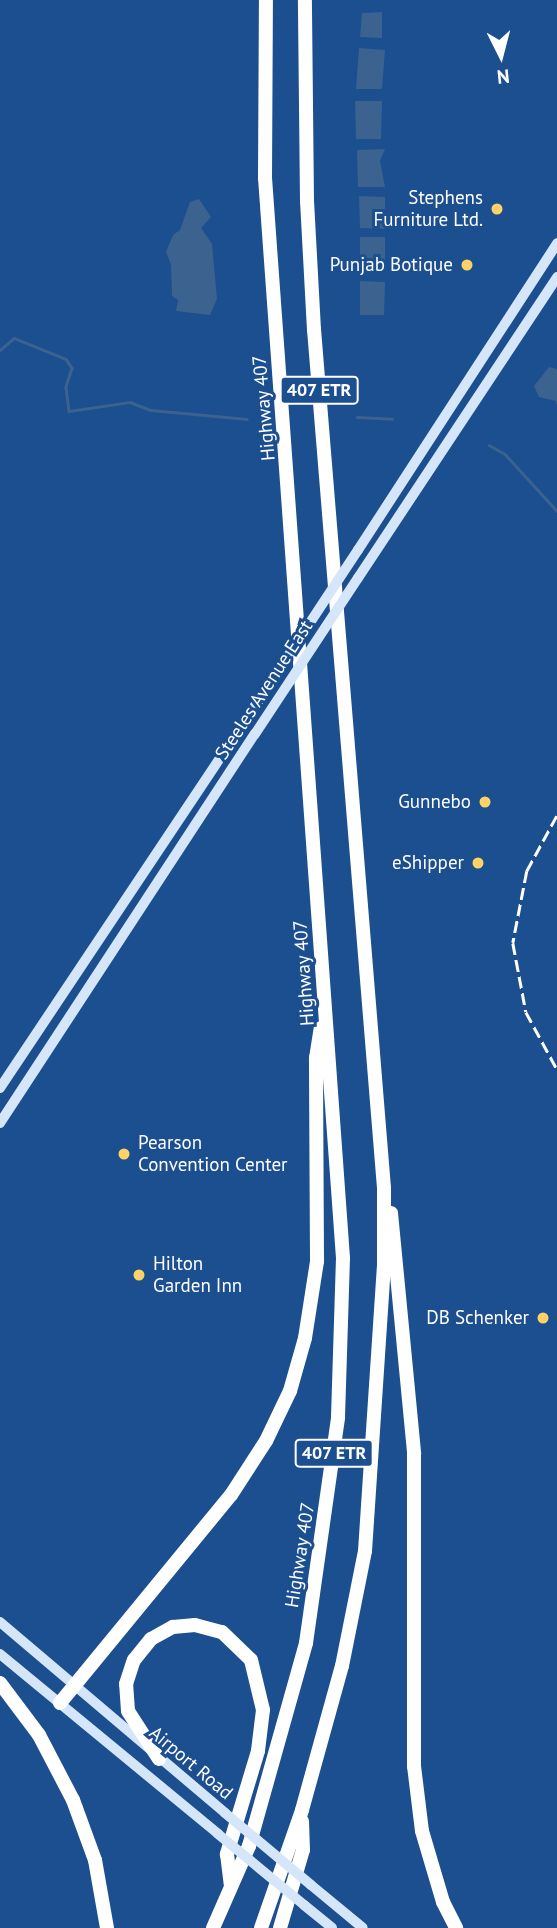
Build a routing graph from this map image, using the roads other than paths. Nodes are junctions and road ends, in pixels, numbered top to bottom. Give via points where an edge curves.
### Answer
1 (266, 0) edge
2 (305, 0) edge
3 (557, 243) edge
4 (557, 277) edge
5 (325, 1006) junction
6 (0, 1088) edge
7 (0, 1123) edge
8 (384, 1188) junction
9 (0, 1622) edge
10 (0, 1654) edge
11 (0, 1683) edge
12 (72, 1688) junction
13 (60, 1703) junction
14 (159, 1759) junction
15 (302, 1810) junction
16 (231, 1886) junction
17 (107, 1928) edge
18 (213, 1928) edge
19 (261, 1928) edge
20 (280, 1928) edge
21 (332, 1928) edge
22 (363, 1928) edge
23 (456, 1928) edge

1 - 5 highway, Highway 407 / 407 ETR via 265,178
2 - 8 highway, 407 ETR via 306,201 314,330
3 - 6 main road, Steeles Avenue East, bridge
4 - 7 main road, Steeles Avenue East, bridge
5 - 12 highway via 316,1058 317,1261 290,1391 266,1441 231,1495
5 - 16 highway, Highway 407 / 407 ETR via 343,1258 338,1417 306,1643 277,1759
8 - 15 highway, 407 ETR via 379,1362 365,1551 342,1666
8 - 23 highway via 392,1219 414,1454 414,1766 422,1830 443,1902
9 - 12 main road, Airport Road
10 - 13 main road, Airport Road
11 - 17 highway via 44,1744 74,1800 95,1860
12 - 13 highway
12 - 14 main road, Airport Road
13 - 21 main road, Airport Road, bridge
14 - 16 highway via 128,1712 126,1684 134,1660 151,1639 173,1628 203,1626 222,1632 244,1650 256,1670 263,1710 258,1751 227,1854
14 - 22 main road, Airport Road, bridge
15 - 19 highway, 407 ETR
15 - 20 highway via 303,1850
16 - 18 highway, Highway 407 / 407 ETR

